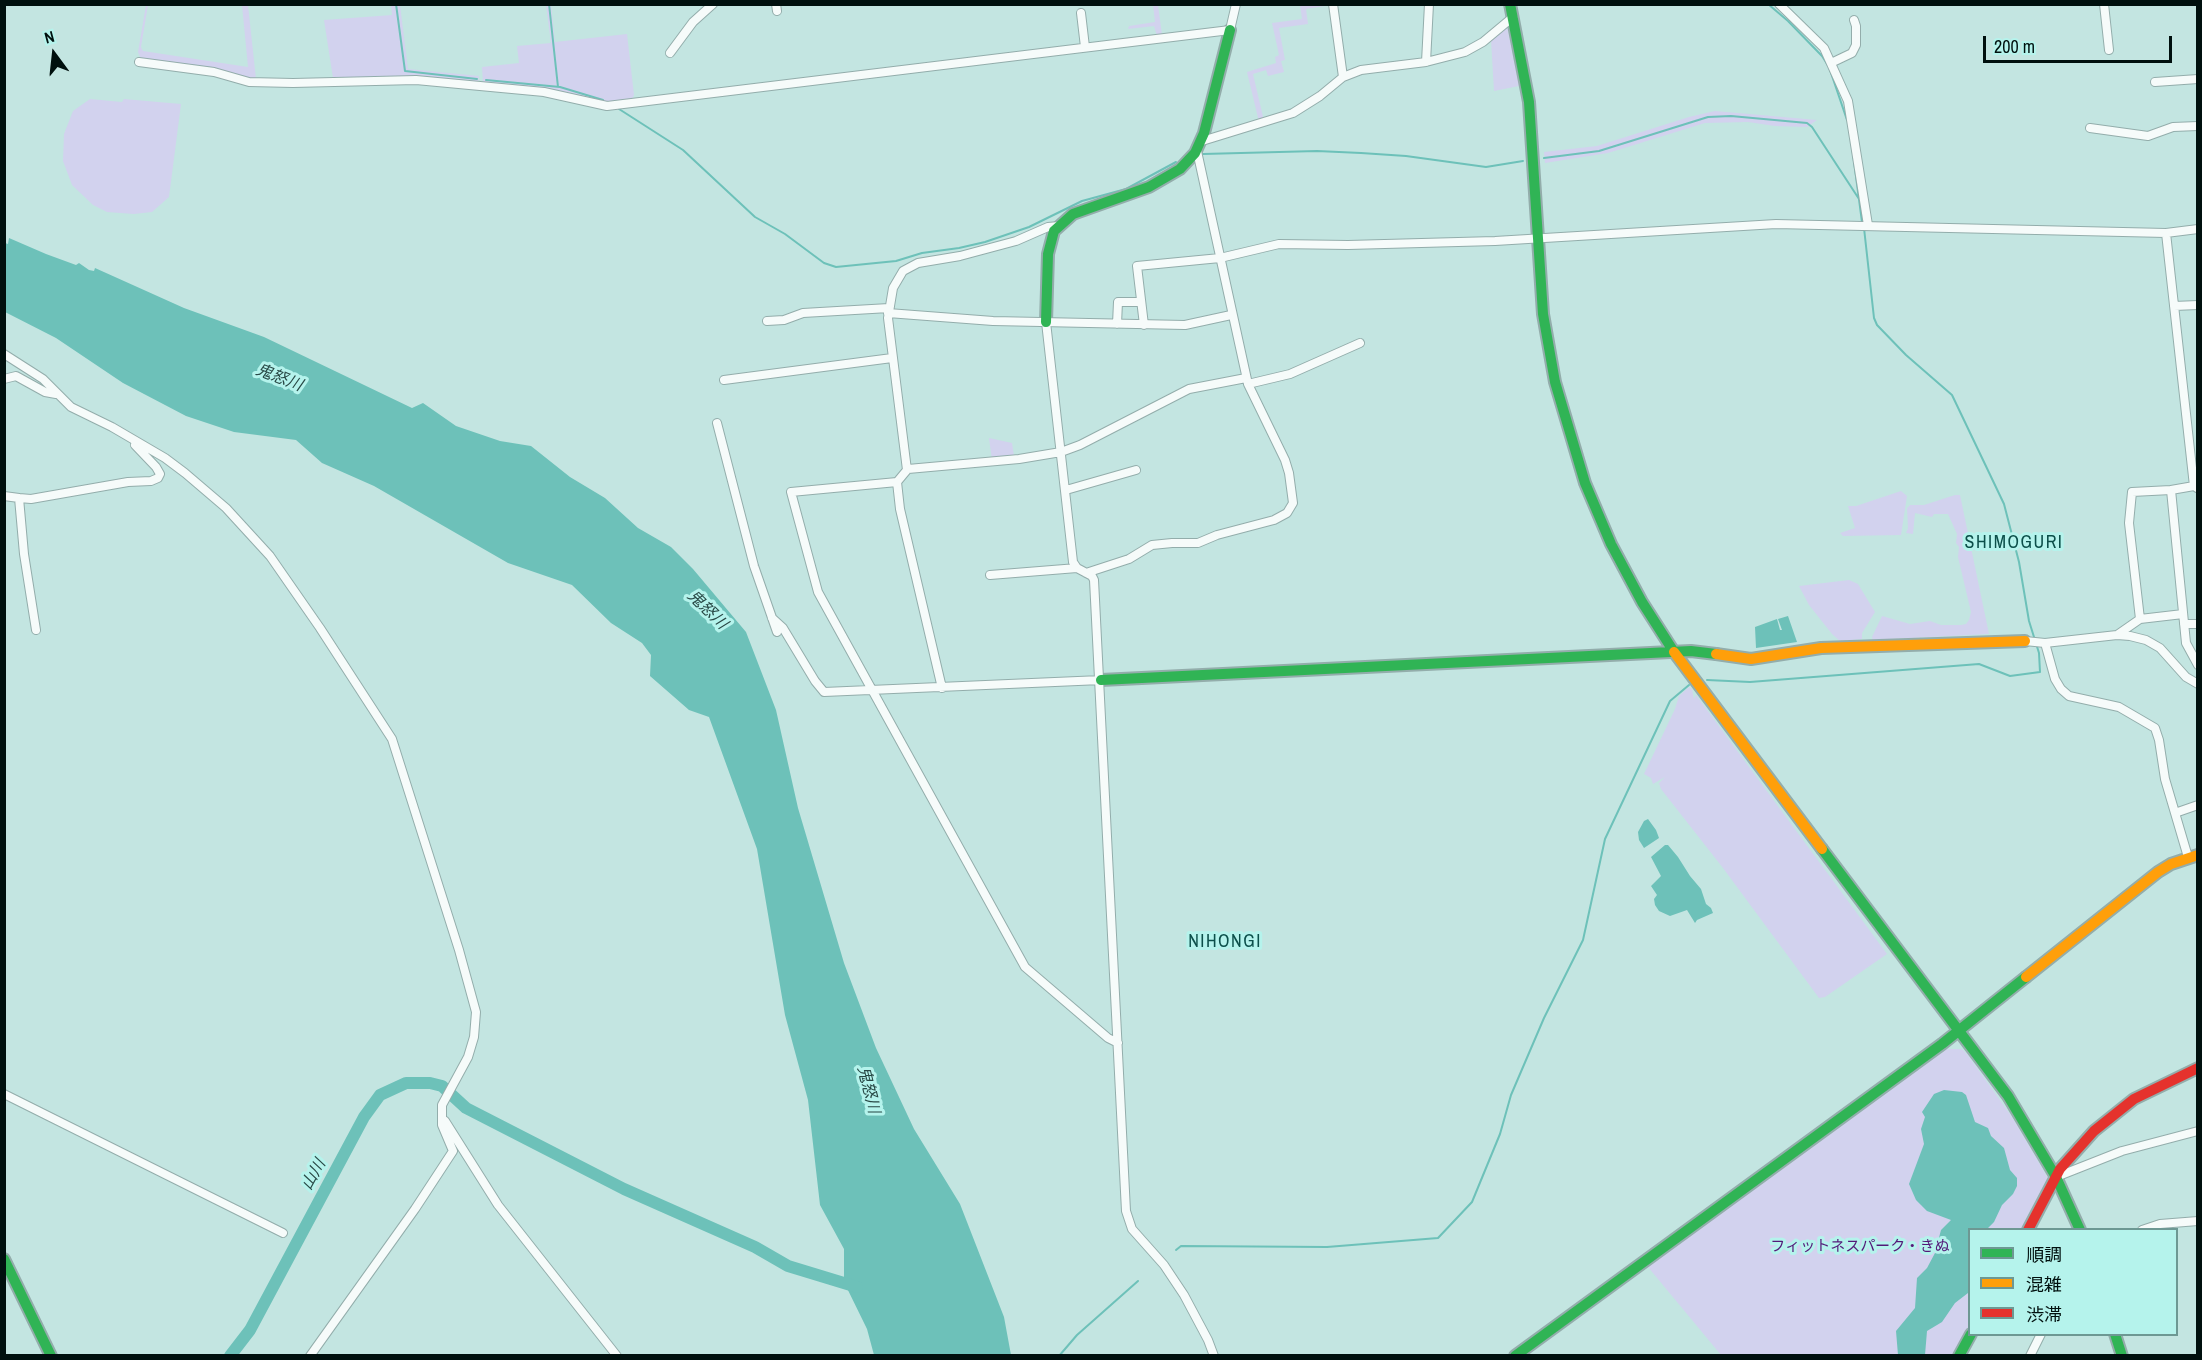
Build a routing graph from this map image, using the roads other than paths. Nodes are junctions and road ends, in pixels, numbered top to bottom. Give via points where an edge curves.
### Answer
1 (713, 4) edge
2 (1236, 4) edge
3 (1333, 4) edge
4 (1429, 4) edge
5 (1779, 4) edge
6 (2104, 4) edge
7 (1514, 10) edge
8 (1081, 13) dead end
9 (1854, 20) dead end
10 (1230, 30) junction
11 (1085, 47) junction
12 (2109, 51) dead end
13 (670, 53) dead end
14 (139, 62) dead end
15 (1426, 62) junction
16 (1831, 63) junction
17 (1343, 77) junction
18 (2198, 79) edge
19 (2155, 82) dead end
20 (2198, 126) edge
21 (2090, 128) dead end
22 (1199, 146) junction
23 (1868, 225) junction
24 (1059, 226) junction
25 (2198, 229) edge
26 (2166, 233) junction
27 (1537, 239) junction
28 (1220, 258) junction
29 (1141, 302) junction
30 (2198, 305) edge
31 (2174, 306) junction
32 (888, 310) junction
33 (1231, 315) junction
34 (767, 321) dead end
35 (1046, 322) junction
36 (1117, 324) junction
37 (1144, 325) junction
38 (1360, 342) dead end
39 (4, 354) edge
40 (892, 358) junction
41 (4, 379) edge
42 (724, 380) dead end
43 (1247, 381) junction
44 (57, 394) junction
45 (717, 423) dead end
46 (127, 437) junction
47 (1061, 452) junction
48 (908, 469) junction
49 (1136, 470) dead end
50 (897, 482) junction
51 (2196, 487) edge
52 (1066, 490) junction
53 (2171, 490) junction
54 (4, 496) edge
55 (19, 498) junction
56 (1077, 568) junction
57 (1086, 573) junction
58 (990, 575) dead end
59 (2183, 614) junction
60 (772, 618) junction
61 (2140, 620) junction
62 (2184, 624) junction
63 (2198, 624) edge
64 (36, 630) dead end
65 (777, 632) dead end
66 (2117, 635) junction
67 (2036, 642) junction
68 (1674, 652) junction
69 (2198, 665) edge
70 (1101, 680) junction
71 (2198, 684) edge
72 (942, 688) junction
73 (874, 691) junction
74 (2198, 805) edge
75 (2175, 813) junction
76 (2193, 856) edge
77 (1960, 1030) junction
78 (1118, 1043) junction
79 (2198, 1068) edge
80 (4, 1094) edge
81 (442, 1114) junction
82 (2198, 1131) edge
83 (2056, 1177) junction
84 (2198, 1221) edge
85 (2029, 1228) edge
86 (2079, 1228) edge
87 (2148, 1228) edge
88 (283, 1233) dead end
89 (4, 1259) edge
90 (1970, 1336) edge
91 (2041, 1336) edge
92 (2115, 1336) edge
93 (51, 1356) edge
94 (310, 1356) edge
95 (617, 1356) edge
96 (1211, 1356) edge
97 (1515, 1356) edge
98 (1959, 1356) edge
99 (2030, 1356) edge
100 (2122, 1356) edge

1 - 13 street via 693,22
2 - 10 street
3 - 17 street
4 - 15 street
5 - 16 street via 1824,48
6 - 12 street
7 - 15 street via 1475,47
7 - 27 street via 1529,102
8 - 11 street
9 - 16 street via 1856,45 1852,53
10 - 11 street
10 - 22 street
11 - 14 street via 607,106 544,92 416,80 249,81
15 - 17 street via 1371,68
16 - 23 street via 1848,101
17 - 22 street via 1293,113
18 - 19 street
20 - 21 street via 2148,136
22 - 24 street via 1180,169 1149,187 1074,214
22 - 28 street
23 - 26 street
23 - 27 street via 1776,224
24 - 32 street via 998,247 911,266 897,278
24 - 35 street via 1048,254
25 - 26 street
26 - 31 street
27 - 28 street via 1367,245 1291,243
27 - 68 street via 1543,314 1555,382 1585,483 1621,564
28 - 29 street via 1137,266
28 - 33 street
29 - 36 street via 1118,302
29 - 37 street
30 - 31 street
31 - 51 street
32 - 34 street via 803,313
32 - 35 street via 973,320
32 - 40 street
33 - 37 street via 1185,325
33 - 43 street
35 - 36 street
35 - 47 street
36 - 37 street
38 - 43 street via 1290,374
39 - 44 street
40 - 42 street
40 - 48 street
41 - 44 street via 16,376
43 - 47 street via 1189,389
43 - 57 street via 1289,473 1291,508 1274,520 1198,543 1152,546 1129,559
44 - 46 street via 71,407
45 - 60 street via 754,566
46 - 55 street via 156,467 158,478
46 - 81 street via 165,458 226,508 270,556 387,728 476,1012 468,1057 442,1105
47 - 48 street
47 - 52 street
48 - 50 street
49 - 52 street
50 - 72 street
50 - 73 street via 791,492 818,592
51 - 53 street
52 - 56 street via 1072,562
53 - 59 street
53 - 61 street via 2132,492 2129,523
54 - 55 street
55 - 64 street
56 - 57 street
56 - 58 street
57 - 70 street via 1094,580
59 - 61 street
59 - 62 street
60 - 65 street
60 - 73 street via 783,628 824,692
61 - 66 street
62 - 63 street
62 - 69 street via 2186,643
66 - 67 street
66 - 71 street via 2146,640 2160,648 2186,677
67 - 68 street via 1821,648 1751,659 1709,652
67 - 75 street via 2061,689 2069,696 2119,707 2155,728
68 - 70 street
68 - 77 street
70 - 72 street
70 - 78 street
72 - 73 street
73 - 78 street via 1025,967
74 - 75 street
75 - 76 street
76 - 77 street via 2158,872
77 - 83 street via 2008,1096
77 - 97 street
78 - 96 street via 1126,1211 1132,1229 1184,1295 1201,1325
79 - 83 street via 2134,1099 2080,1145
80 - 88 street
81 - 94 street via 442,1125 453,1151
81 - 95 street via 498,1205
82 - 83 street via 2115,1154
83 - 85 street
83 - 86 street
84 - 87 street
89 - 93 street
90 - 98 street
91 - 99 street
92 - 100 street

